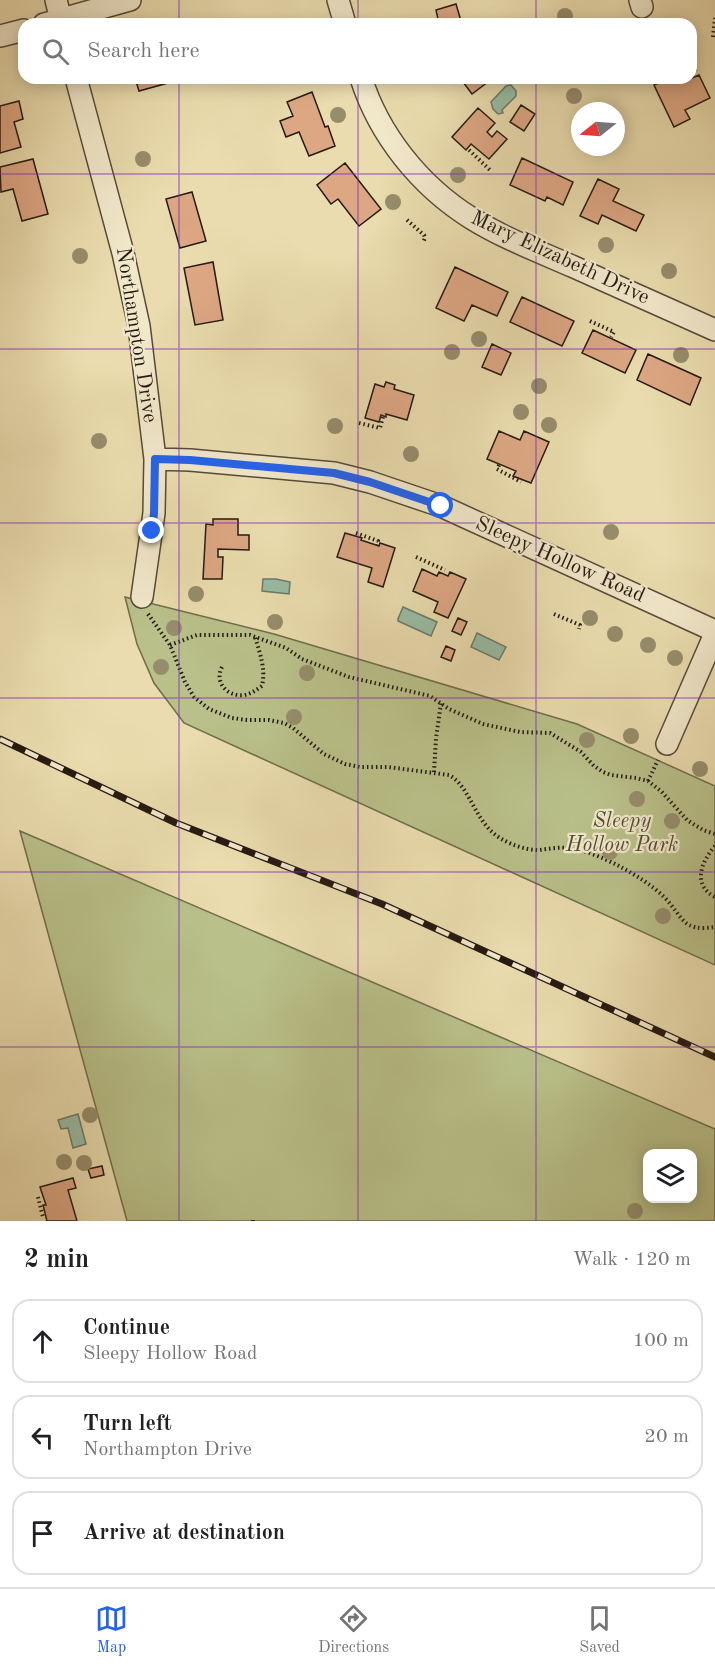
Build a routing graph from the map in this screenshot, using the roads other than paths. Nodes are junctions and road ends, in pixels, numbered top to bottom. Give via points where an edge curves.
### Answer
1 (130, 0) edge
2 (338, 0) edge
3 (56, 17) edge
4 (343, 18) edge
5 (18, 32) edge
6 (0, 36) edge
7 (78, 84) edge
8 (363, 84) edge
9 (715, 330) edge
10 (155, 459) junction
11 (142, 597) road end
12 (715, 632) edge
13 (667, 744) dead end

1 - 3 street
2 - 4 street
5 - 6 street
7 - 10 street, Northampton Drive via 132,289
8 - 9 street, Mary Elizabeth Drive via 390,139 416,172 456,208 500,233
10 - 11 street, Northampton Drive via 154,513
10 - 12 street, Sleepy Hollow Road via 334,473 370,482 441,506
12 - 13 street

